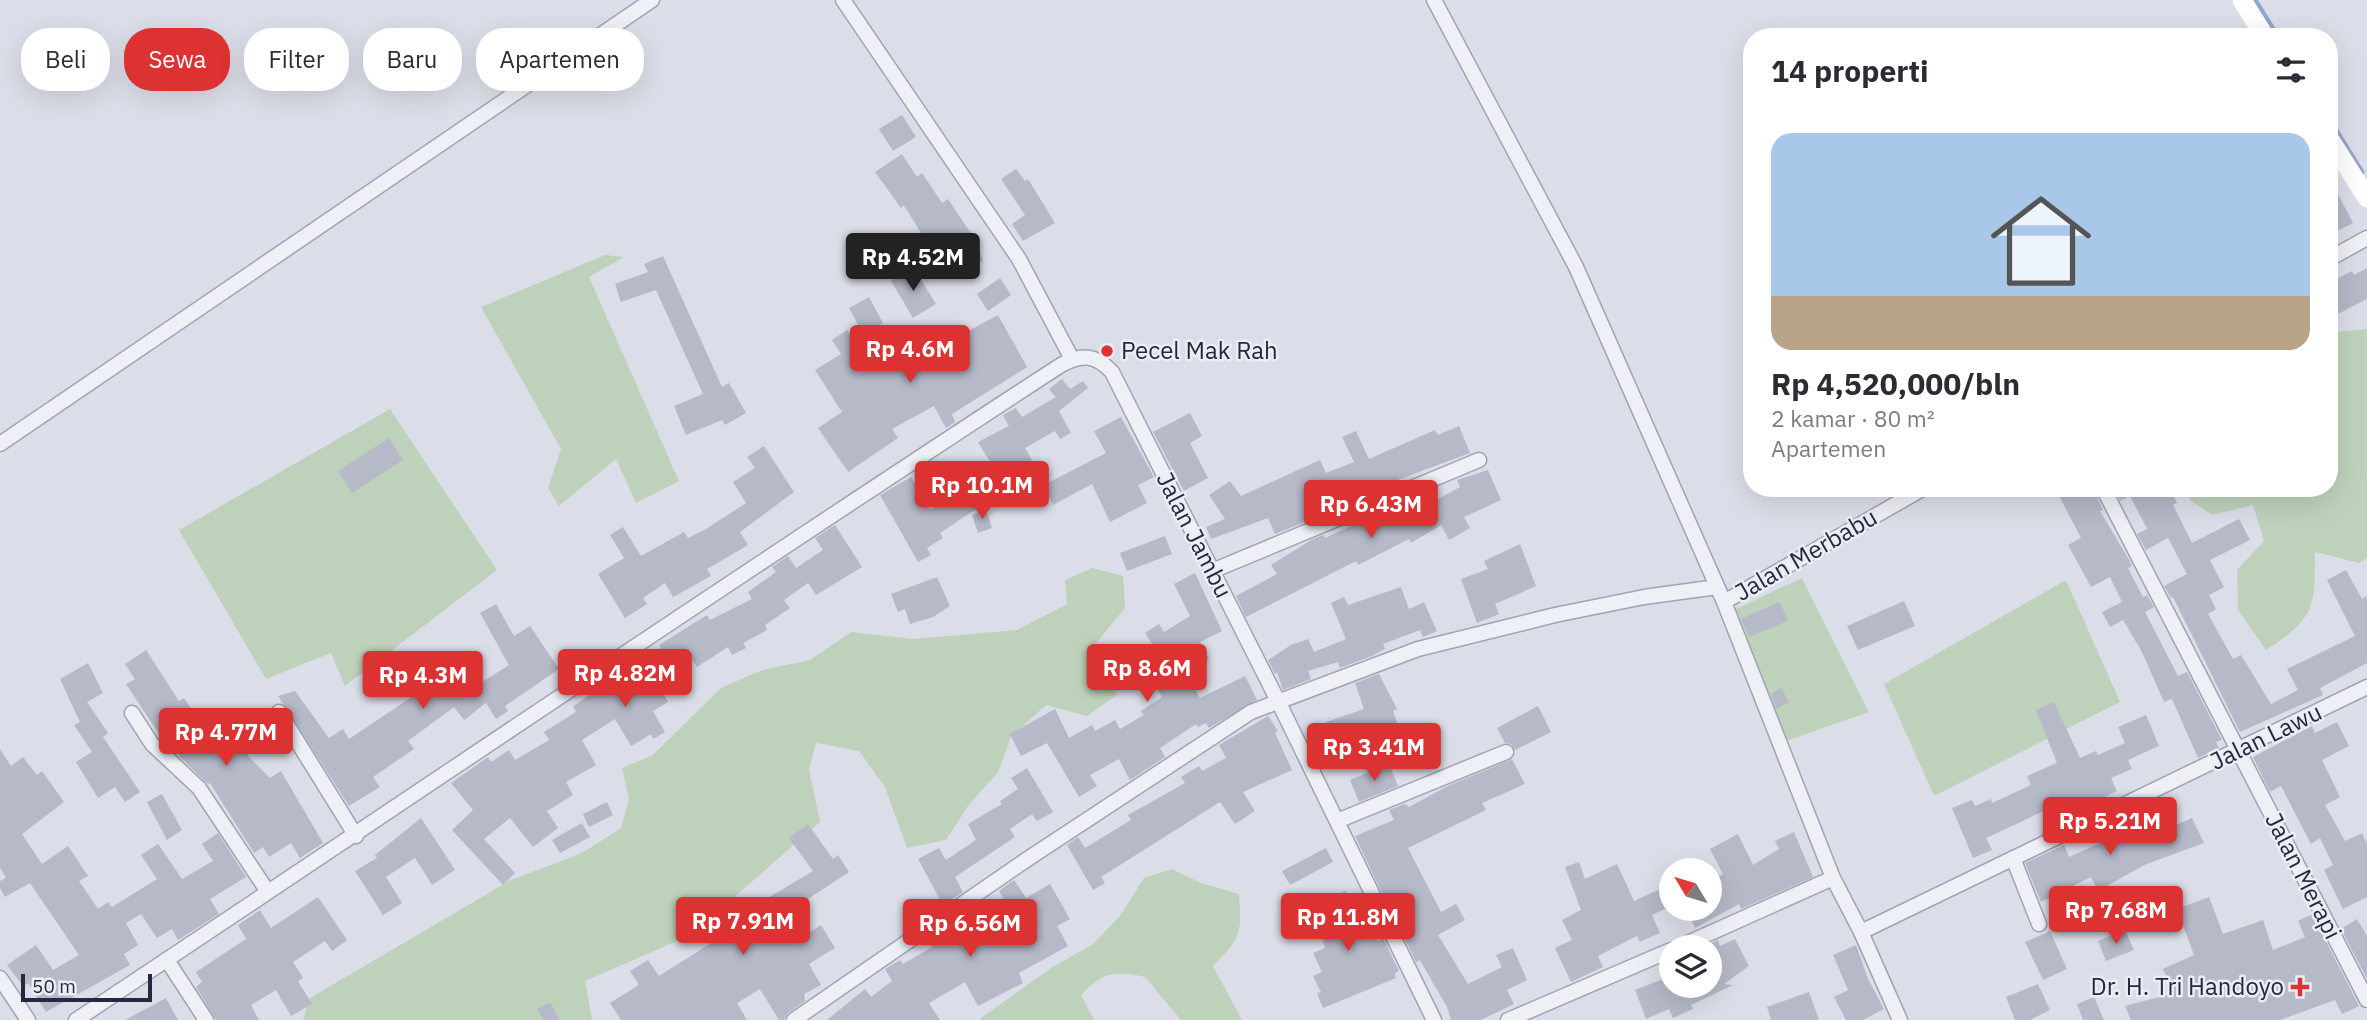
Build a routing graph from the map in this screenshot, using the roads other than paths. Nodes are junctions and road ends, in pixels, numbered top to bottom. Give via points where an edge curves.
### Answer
1 (652, 0) edge
2 (842, 0) edge
3 (1434, 0) edge
4 (2242, 0) edge
5 (2259, 28) edge
6 (2338, 152) edge
7 (2367, 198) edge
8 (2367, 238) edge
9 (2338, 254) edge
10 (1072, 359) junction
11 (0, 444) edge
12 (1479, 460) dead end
13 (1908, 497) edge
14 (2108, 497) edge
15 (1212, 571) junction
16 (1717, 587) junction
17 (1724, 602) junction
18 (2367, 687) edge
19 (1278, 701) junction
20 (279, 712) dead end
21 (132, 713) dead end
22 (1506, 752) dead end
23 (2239, 752) junction
24 (1337, 821) junction
25 (356, 836) junction
26 (2013, 858) junction
27 (1833, 878) junction
28 (268, 892) junction
29 (2039, 924) dead end
30 (1861, 932) junction
31 (1706, 935) edge
32 (1659, 955) edge
33 (167, 960) junction
34 (0, 978) edge
35 (2367, 1000) edge
36 (28, 1020) edge
37 (76, 1020) edge
38 (206, 1020) edge
39 (794, 1020) edge
40 (1434, 1020) edge
41 (1508, 1020) edge
42 (1899, 1020) edge

1 - 11 street
2 - 10 street via 1019,259
3 - 16 street via 1576,267
4 - 5 street
6 - 7 street
8 - 9 street
10 - 15 street, Jalan Jambu via 1095,358 1112,372
10 - 25 street via 600,668
12 - 15 street
13 - 17 street, Jalan Merbabu
14 - 23 street, Jalan Merapi
15 - 19 street, Jalan Jambu
16 - 17 street
16 - 19 street via 1618,602 1430,646
17 - 27 street
18 - 23 street, Jalan Lawu
19 - 24 street, Jalan Jambu
19 - 39 street via 1251,712 1168,765
20 - 25 street
21 - 28 street via 152,744 199,788
22 - 24 street
23 - 26 street, Jalan Lawu
23 - 35 street, Jalan Merapi
24 - 40 street, Jalan Jambu
25 - 28 street
26 - 29 street
26 - 30 street, Jalan Lawu
27 - 30 street
27 - 31 street
28 - 33 street
30 - 42 street
32 - 41 street
33 - 37 street
33 - 38 street
34 - 36 street

